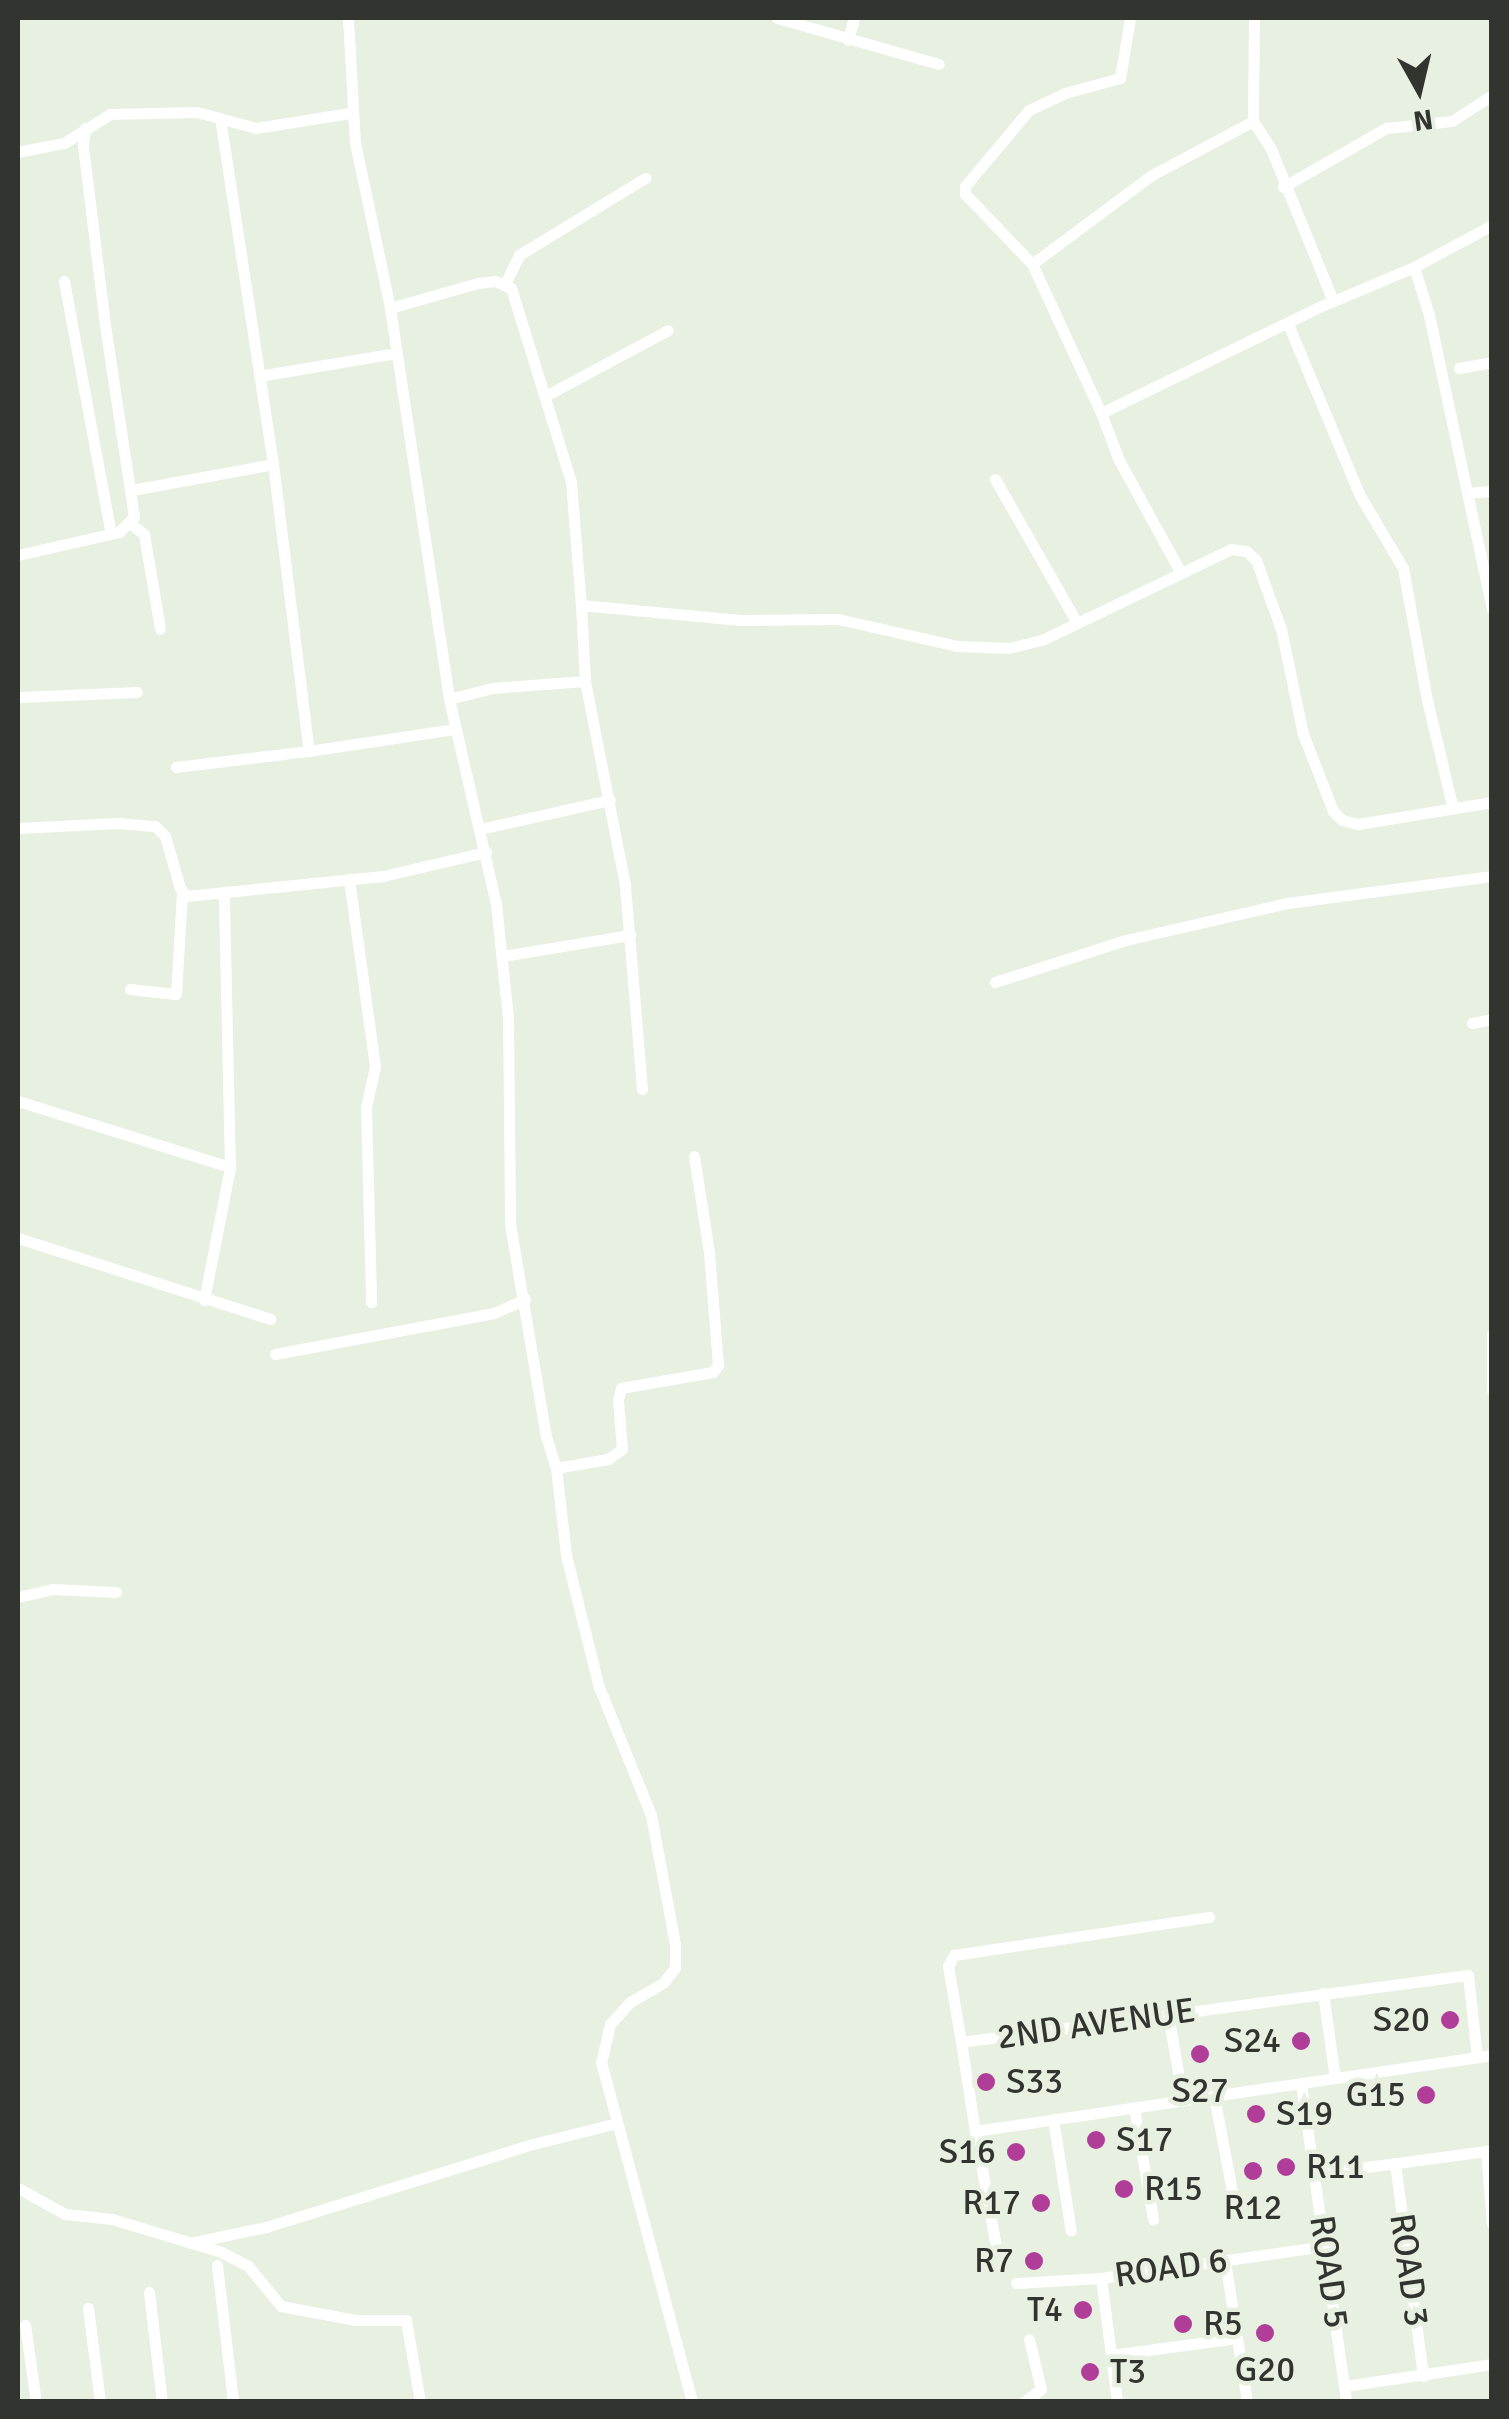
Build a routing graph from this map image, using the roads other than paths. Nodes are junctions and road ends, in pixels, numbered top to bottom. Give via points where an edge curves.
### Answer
1 (348, 18) edge
2 (777, 18) edge
3 (854, 18) edge
4 (1130, 18) edge
5 (1254, 18) edge
6 (848, 40) junction
7 (939, 64) dead end
8 (1492, 95) edge
9 (350, 114) junction
10 (220, 118) junction
11 (1253, 121) junction
12 (77, 142) junction
13 (18, 152) edge
14 (644, 178) dead end
15 (1283, 187) junction
16 (1492, 225) edge
17 (1032, 264) junction
18 (1414, 267) junction
19 (64, 281) dead end
20 (505, 284) junction
21 (1333, 301) junction
22 (390, 308) junction
23 (1288, 324) junction
24 (668, 330) dead end
25 (397, 354) junction
26 (1492, 362) edge
27 (1459, 368) dead end
28 (260, 376) junction
29 (547, 395) junction
30 (1101, 413) junction
31 (273, 464) junction
32 (994, 479) dead end
33 (132, 490) junction
34 (1492, 491) edge
35 (1467, 494) junction
36 (132, 524) junction
37 (111, 534) junction
38 (18, 556) edge
39 (1181, 573) junction
40 (581, 606) junction
41 (1492, 609) edge
42 (1077, 623) junction
43 (160, 629) dead end
44 (585, 681) junction
45 (137, 692) dead end
46 (18, 697) edge
47 (449, 699) junction
48 (455, 729) junction
49 (310, 751) junction
50 (176, 767) dead end
51 (610, 800) junction
52 (1492, 802) edge
53 (1453, 809) junction
54 (18, 828) edge
55 (480, 829) junction
56 (486, 852) junction
57 (1492, 876) edge
58 (349, 879) junction
59 (182, 893) junction
60 (224, 895) junction
61 (630, 934) junction
62 (503, 956) junction
63 (995, 982) dead end
64 (130, 989) dead end
65 (1492, 1019) edge
66 (1472, 1023) dead end
67 (642, 1088) dead end
68 (18, 1101) edge
69 (694, 1156) dead end
70 (230, 1167) junction
71 (18, 1238) edge
72 (524, 1299) junction
73 (204, 1300) junction
74 (371, 1302) dead end
75 (270, 1319) dead end
76 (1492, 1334) edge
77 (275, 1354) dead end
78 (1492, 1390) edge
79 (556, 1468) junction
80 (116, 1592) dead end
81 (18, 1597) edge
82 (1209, 1917) dead end
83 (1323, 1994) junction
84 (1168, 2014) junction
85 (962, 2042) junction
86 (1492, 2055) edge
87 (1477, 2057) junction
88 (1334, 2078) junction
89 (1301, 2084) junction
90 (1214, 2096) junction
91 (1184, 2100) junction
92 (1134, 2108) junction
93 (1053, 2120) junction
94 (617, 2123) junction
95 (975, 2132) junction
96 (1489, 2151) edge
97 (1395, 2163) junction
98 (1314, 2174) junction
99 (18, 2188) edge
100 (1235, 2207) dead end
101 (1154, 2219) dead end
102 (1492, 2224) edge
103 (1070, 2232) dead end
104 (186, 2244) junction
105 (1325, 2246) junction
106 (996, 2247) dead end
107 (1225, 2260) junction
108 (217, 2265) dead end
109 (1101, 2278) junction
110 (1016, 2283) dead end
111 (148, 2292) dead end
112 (88, 2308) dead end
113 (25, 2325) dead end
114 (1237, 2338) junction
115 (1029, 2339) dead end
116 (1111, 2355) junction
117 (1492, 2364) edge
118 (1423, 2376) junction
119 (1345, 2386) junction
120 (36, 2402) edge
121 (100, 2402) edge
122 (162, 2402) edge
123 (233, 2402) edge
124 (420, 2402) edge
125 (692, 2402) edge
126 (1024, 2402) edge
127 (1117, 2402) edge
128 (1247, 2402) edge
129 (1346, 2402) edge

1 - 9 street
2 - 6 street
3 - 6 street
4 - 17 street via 1120,78 1029,110 965,186
5 - 11 street
6 - 7 street
8 - 15 street via 1452,121 1386,128
9 - 10 street via 256,128
9 - 22 street
10 - 12 street via 157,110 102,116
10 - 28 street
11 - 15 street
11 - 17 street via 1152,175
12 - 13 street
12 - 33 street
14 - 20 street via 519,254
15 - 21 street
16 - 18 street
17 - 30 street
18 - 21 street
18 - 35 street
19 - 37 street
20 - 22 street via 478,283
20 - 29 street via 515,293
21 - 23 street
22 - 25 street
23 - 30 street
23 - 53 street via 1359,494 1403,568
24 - 29 street
25 - 28 street
25 - 47 street
26 - 27 street
28 - 31 street
29 - 40 street via 570,482
30 - 39 street via 1118,460
31 - 33 street
31 - 49 street
32 - 42 street
33 - 36 street
34 - 35 street
35 - 41 street
36 - 37 street
36 - 43 street via 144,534
37 - 38 street
39 - 42 street
39 - 53 street via 1231,548 1256,560 1281,629 1302,734 1342,820 1358,824
40 - 42 street via 740,620 838,619 988,649 1042,640
40 - 44 street
44 - 47 street via 492,688
44 - 51 street
45 - 46 street
47 - 48 street
48 - 49 street
48 - 55 street
49 - 50 street
51 - 55 street
51 - 61 street
52 - 53 street
54 - 59 street via 155,826 165,836
55 - 56 street
56 - 58 street
56 - 62 street
57 - 63 street via 1287,903 1126,940
58 - 60 street
58 - 74 street via 376,1066 366,1108
59 - 60 street
59 - 64 street via 176,994
60 - 70 street
61 - 62 street
61 - 67 street
62 - 72 street via 510,1224
65 - 66 street
68 - 70 street
69 - 79 street via 718,1365 713,1372 621,1388 622,1449 608,1459
70 - 73 street
71 - 73 street
72 - 77 street via 494,1313
72 - 79 street
73 - 75 street
76 - 78 street
79 - 94 street via 577,1602 599,1687 650,1815 676,1955 663,1984 630,2002 610,2024 600,2062
80 - 81 street via 52,1589
82 - 85 street via 954,1955 948,1966
83 - 84 street, 2ND AVENUE
83 - 87 street, 2ND AVENUE via 1468,1975
83 - 88 street
84 - 85 street, 2ND AVENUE
84 - 91 street
85 - 95 street, 2ND AVENUE
86 - 87 street
87 - 88 street
88 - 89 street
89 - 90 street
89 - 98 street, ROAD 5
90 - 91 street
90 - 100 street
91 - 92 street
92 - 93 street
92 - 101 street
93 - 95 street
93 - 103 street
94 - 104 street
94 - 125 street
95 - 106 street, 2ND AVENUE
96 - 97 street
96 - 102 street
97 - 98 street
97 - 118 street, ROAD 3
98 - 105 street, ROAD 5
99 - 104 street via 65,2214 153,2228
104 - 124 street via 248,2266 280,2306 355,2320 406,2320
105 - 107 street, ROAD 6
105 - 119 street, ROAD 5
107 - 109 street, ROAD 6
107 - 114 street
108 - 123 street
109 - 110 street, ROAD 6
109 - 116 street
111 - 122 street
112 - 121 street
113 - 120 street
114 - 116 street
114 - 128 street
115 - 126 street via 1041,2389
116 - 127 street
117 - 118 street
118 - 119 street
119 - 129 street, ROAD 5

